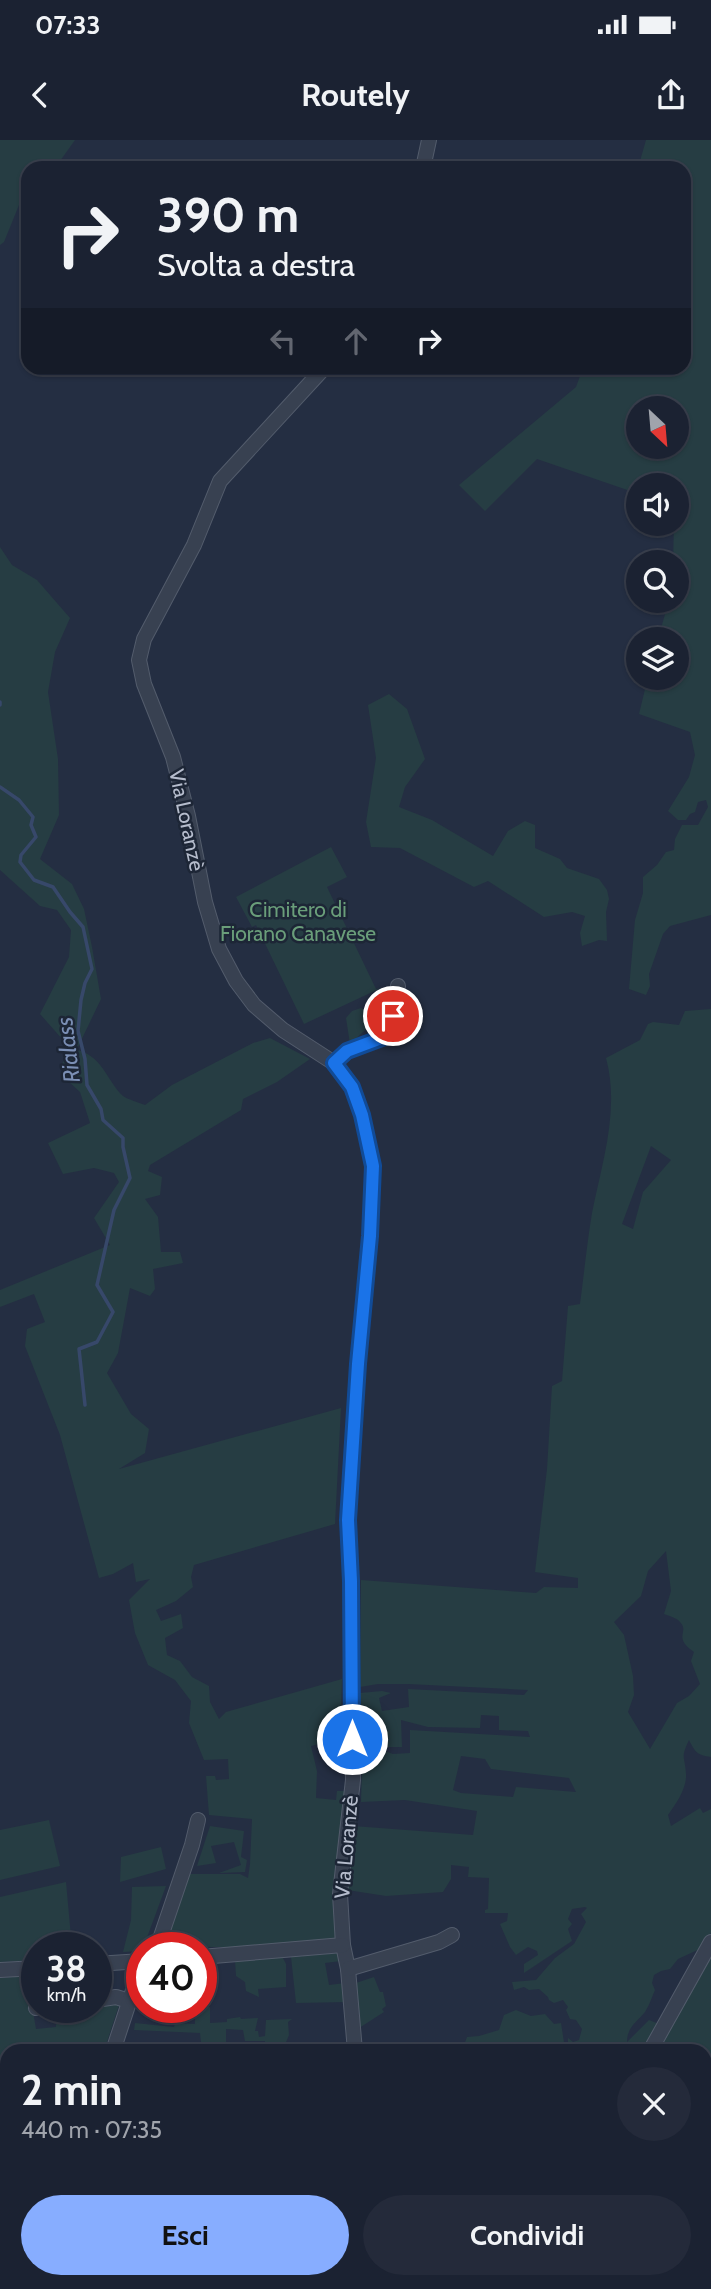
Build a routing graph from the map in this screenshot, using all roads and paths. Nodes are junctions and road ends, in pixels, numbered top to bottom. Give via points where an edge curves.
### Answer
1 (429, 140) edge
2 (424, 161) edge
3 (318, 375) edge
4 (398, 986) dead end
5 (334, 1063) junction
6 (198, 1821) dead end
7 (162, 1932) edge
8 (452, 1935) dead end
9 (711, 1942) edge
10 (343, 1945) junction
11 (217, 1956) edge
12 (21, 1969) edge
13 (348, 1969) junction
14 (0, 1970) edge
15 (126, 2010) edge
16 (115, 2044) edge
17 (354, 2044) edge
18 (654, 2044) edge

1 - 2 street
3 - 5 street, Via Loranzè via 220,481 194,545 144,639 139,660 173,757 219,949 254,1005
4 - 5 street via 387,1036 347,1051
5 - 10 street, Via Loranzè via 352,1087 373,1166 348,1520 353,1780 340,1894
6 - 7 street
8 - 13 street
9 - 18 street
10 - 11 street
10 - 13 street, Via Loranzè
12 - 14 street
13 - 17 street, Via Loranzè
15 - 16 street

